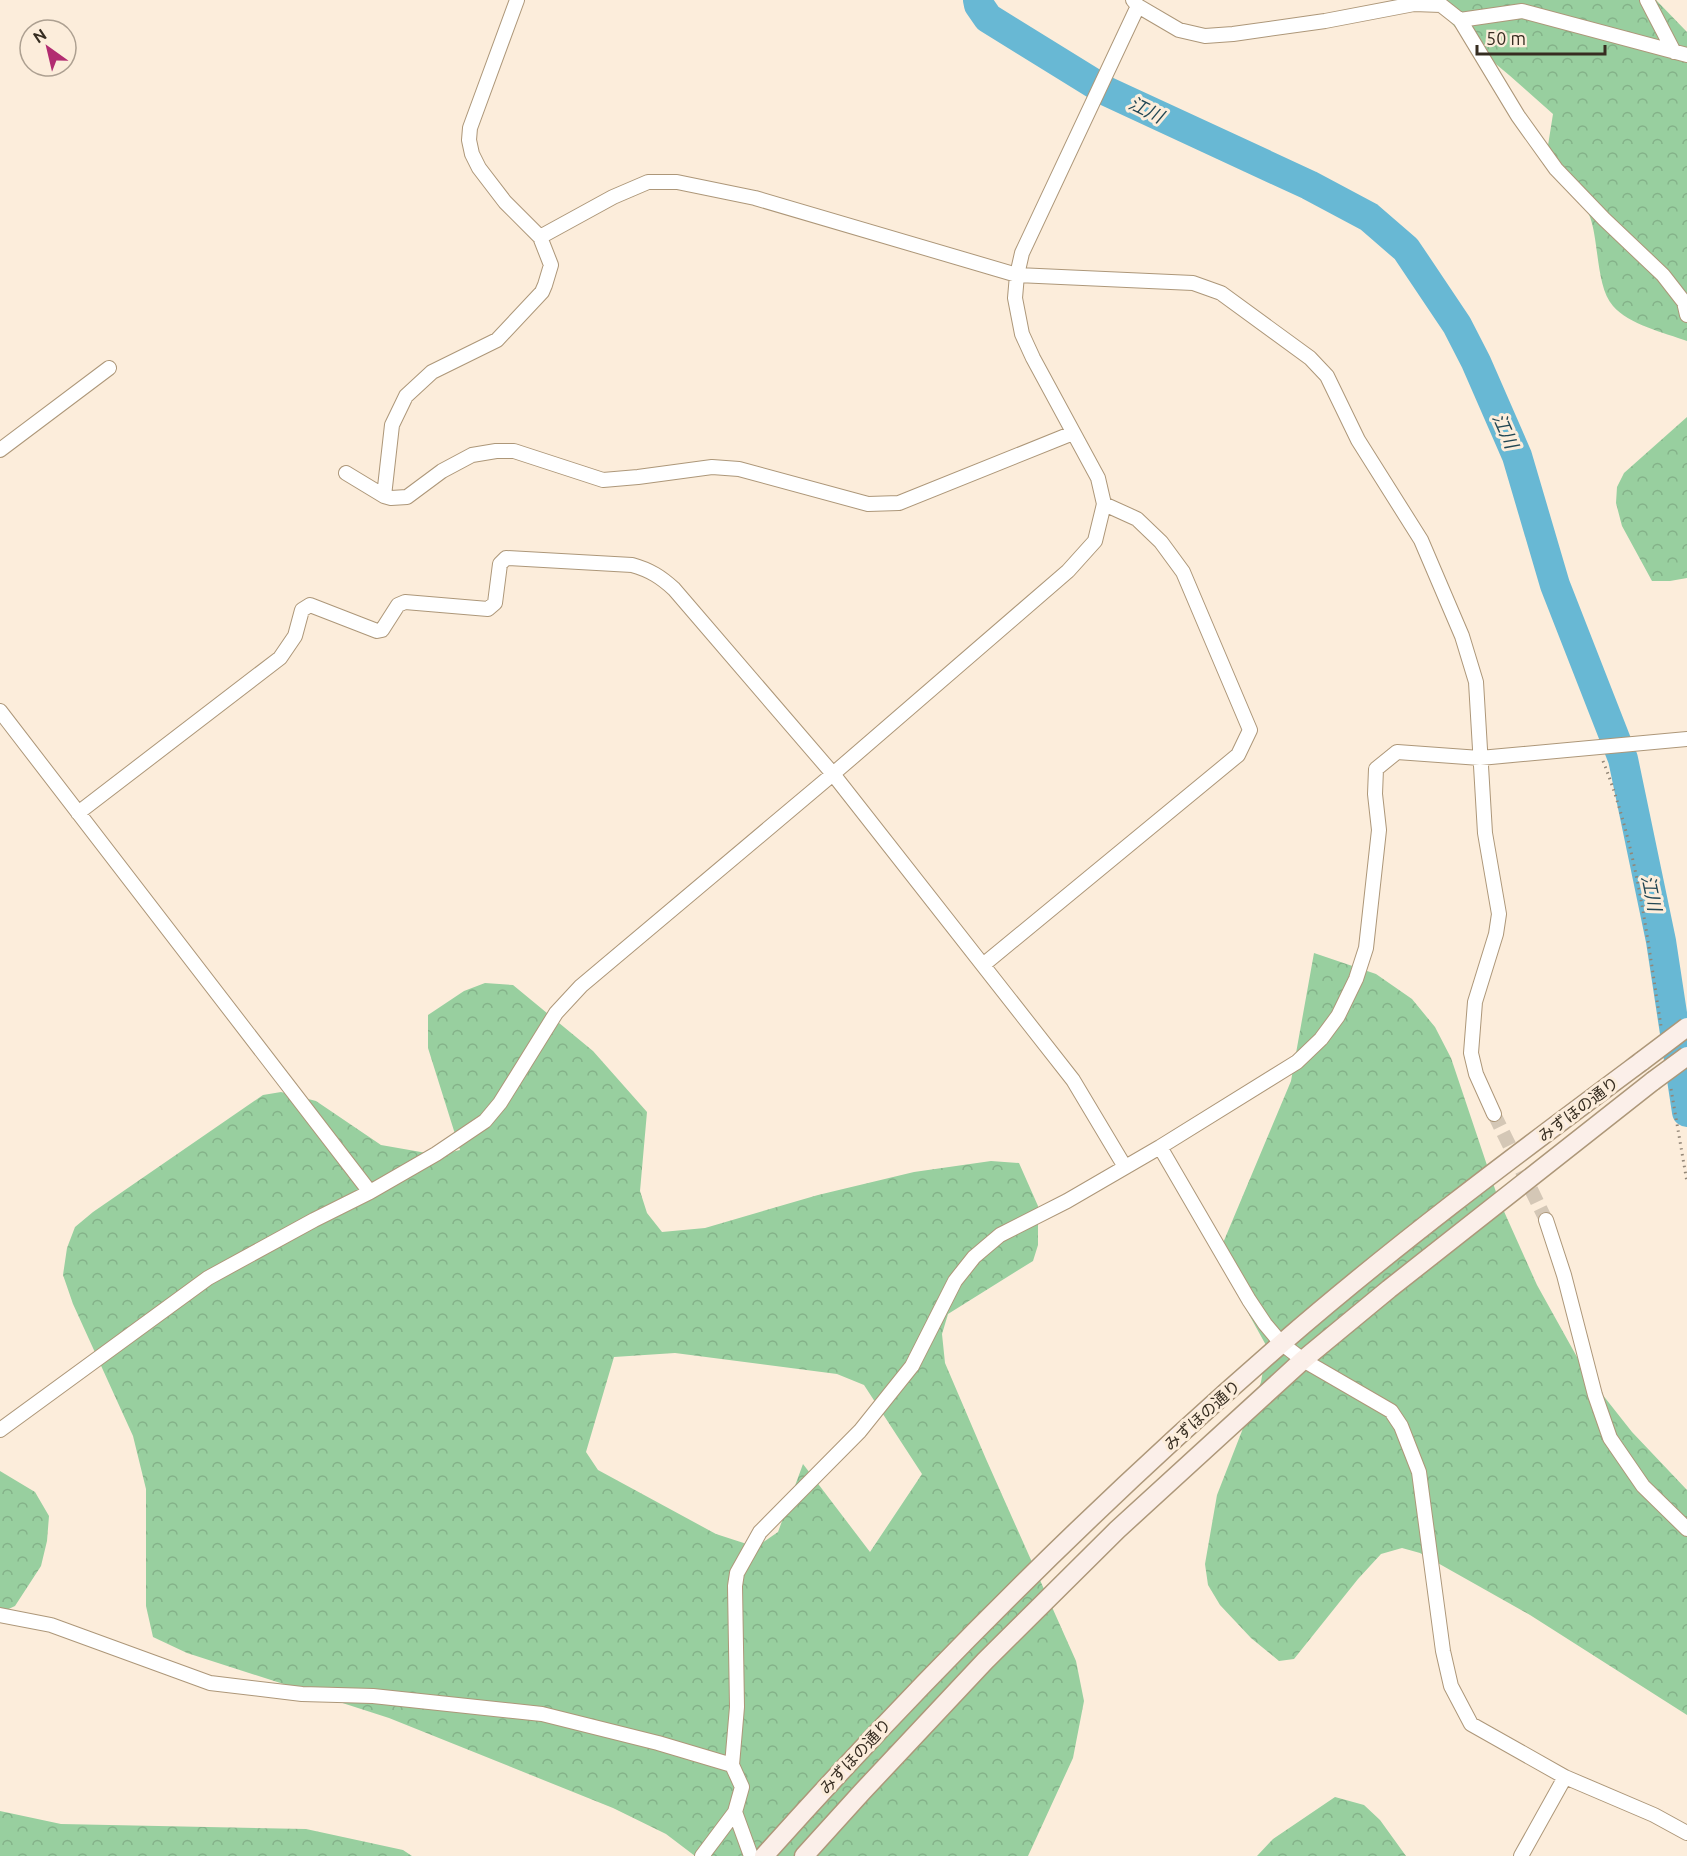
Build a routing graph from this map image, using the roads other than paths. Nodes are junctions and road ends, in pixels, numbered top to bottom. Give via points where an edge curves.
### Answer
1 (517, 0) edge
2 (1647, 0) edge
3 (1136, 3) edge
4 (1460, 20) junction
5 (1681, 54) edge
6 (540, 237) junction
7 (1017, 275) junction
8 (1687, 315) edge
9 (109, 368) dead end
10 (1073, 433) junction
11 (0, 450) edge
12 (346, 473) dead end
13 (384, 496) junction
14 (1104, 504) junction
15 (0, 711) edge
16 (1687, 739) edge
17 (1480, 758) junction
18 (833, 774) junction
19 (78, 813) junction
20 (983, 965) junction
21 (1687, 1027) edge
22 (1687, 1056) edge
23 (1494, 1114) tunnel mouth
24 (1160, 1147) junction
25 (1125, 1167) junction
26 (370, 1192) junction
27 (1546, 1220) tunnel mouth
28 (1281, 1343) junction
29 (1303, 1360) junction
30 (0, 1430) edge
31 (1687, 1529) edge
32 (0, 1615) edge
33 (732, 1765) junction
34 (1565, 1777) junction
35 (735, 1812) junction
36 (1687, 1833) edge
37 (702, 1856) edge
38 (752, 1856) edge
39 (764, 1856) edge
40 (804, 1856) edge
41 (1521, 1856) edge

1 - 6 street via 469,140 479,168 505,202
2 - 5 street
3 - 4 street via 1179,30 1205,36 1325,21 1414,4 1441,5
3 - 7 street via 1022,253
4 - 5 street via 1522,11
4 - 8 street via 1518,117 1556,169 1663,275 1684,302
6 - 7 street via 648,182 677,182 755,198
6 - 13 street via 551,266 542,292 497,340 432,372 406,396 392,425
7 - 10 street via 1015,298 1022,334
7 - 17 street via 1193,283 1221,293 1310,358 1327,376 1358,440 1421,540 1462,636 1476,682
9 - 11 street
10 - 13 street via 899,503 868,504 739,469 712,467 603,480 514,451 472,455 407,497
10 - 14 street via 1098,478
12 - 13 street
14 - 18 street via 1095,541 1068,571
14 - 20 street via 1137,519 1161,542 1183,572 1250,730 1238,756
15 - 19 street
16 - 17 street
17 - 23 street via 1485,833 1499,914 1475,1002 1471,1053
17 - 24 street via 1397,752 1376,769 1379,830 1366,948 1338,1016 1296,1062
18 - 19 street via 659,576 632,565 506,558 500,564 495,603 488,609 405,602 377,631 310,605 302,610 295,636 280,658
18 - 20 street
18 - 26 street via 581,986 556,1013 485,1121
19 - 26 street
20 - 25 street via 1073,1080
21 - 28 street, みずほの通り, bridge via 1402,1244
22 - 29 street, みずほの通り, bridge via 1662,1084 1389,1288
24 - 25 street
24 - 28 street via 1249,1300
25 - 33 street via 1000,1235 974,1257 955,1281 912,1366 860,1431 760,1533 737,1573 735,1586 737,1707
26 - 30 street via 208,1278
27 - 31 street via 1610,1438 1643,1486
28 - 29 street
28 - 39 street, みずほの通り via 1101,1507 963,1642
29 - 34 street via 1391,1411 1401,1426 1419,1472 1451,1686 1471,1724
29 - 40 street, みずほの通り via 1117,1530 985,1661
32 - 33 street via 51,1625 210,1683 542,1714
33 - 35 street via 742,1787
34 - 36 street
34 - 41 street
35 - 37 street
35 - 38 street

